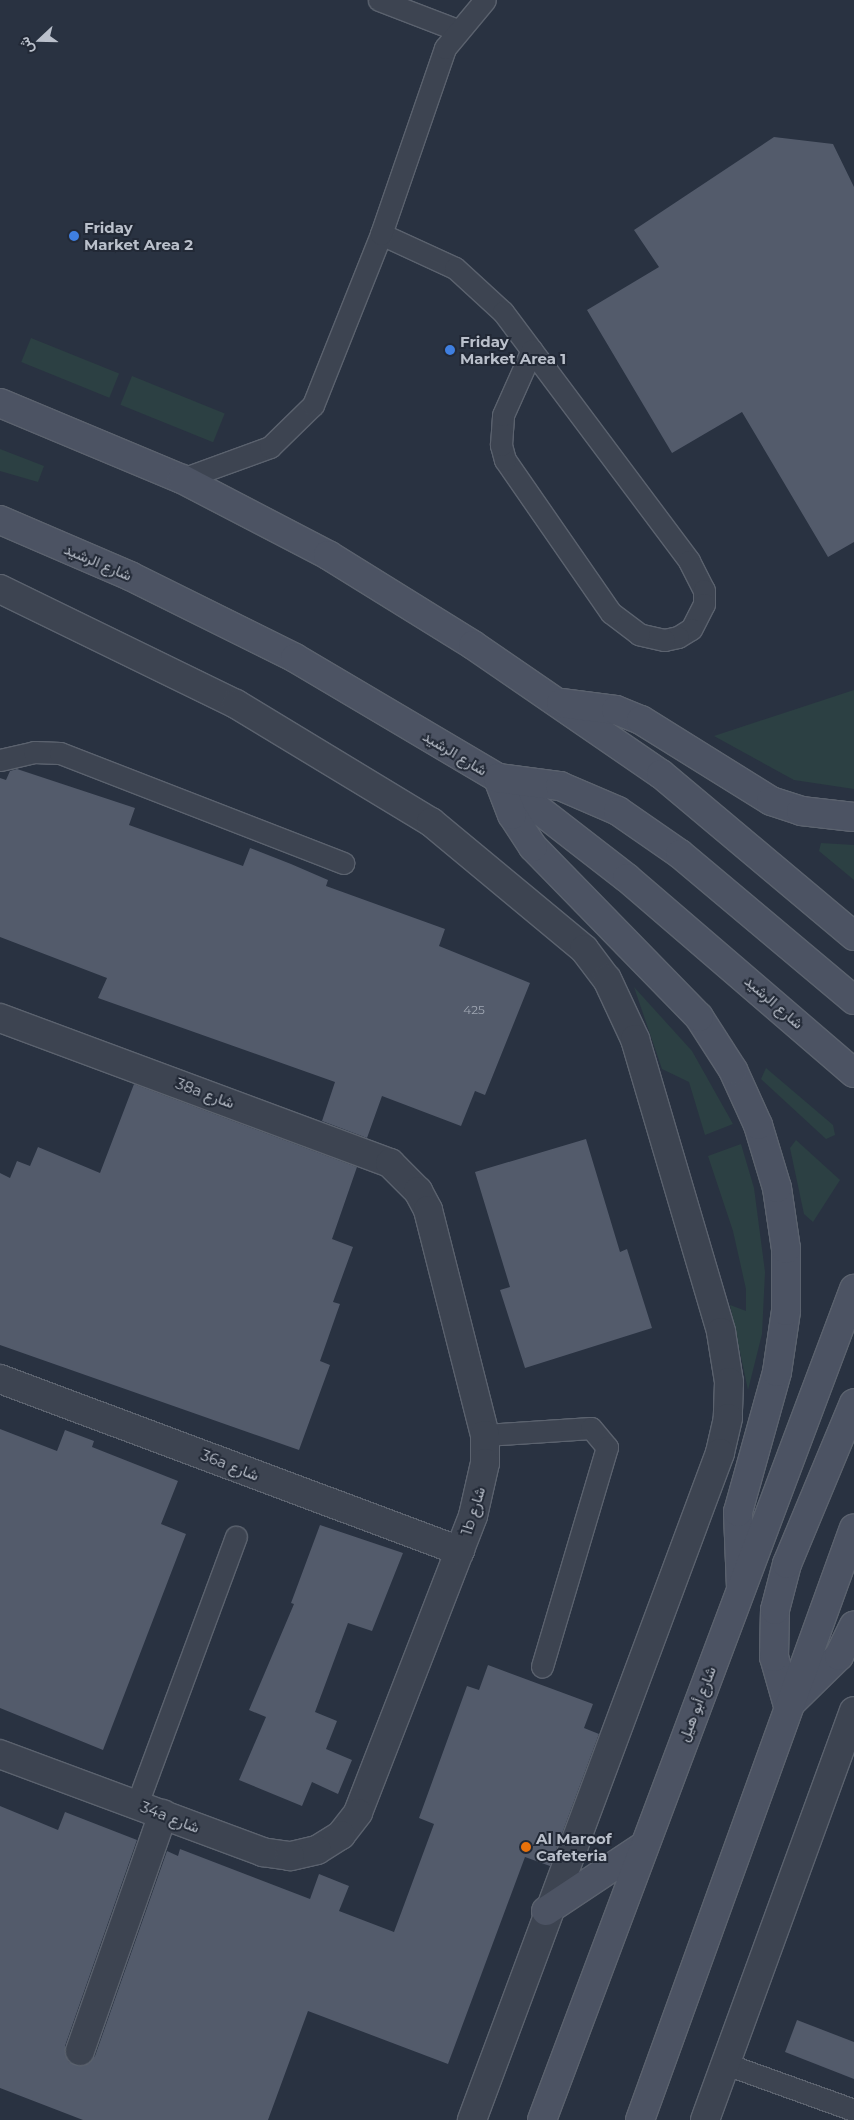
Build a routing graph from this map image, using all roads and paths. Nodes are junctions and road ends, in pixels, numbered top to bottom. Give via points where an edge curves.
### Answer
1 (379, 0) edge
2 (485, 0) edge
3 (456, 30) junction
4 (381, 234) junction
5 (532, 350) junction
6 (0, 403) edge
7 (182, 479) junction
8 (0, 520) edge
9 (0, 589) edge
10 (557, 702) junction
11 (0, 760) edge
12 (498, 778) junction
13 (854, 817) edge
14 (343, 863) dead end
15 (854, 936) edge
16 (854, 1000) edge
17 (0, 1018) edge
18 (854, 1073) edge
19 (404, 1176) joint
20 (854, 1289) edge
21 (0, 1379) edge
22 (854, 1403) edge
23 (485, 1435) junction
24 (854, 1528) edge
25 (236, 1537) dead end
26 (460, 1551) junction
27 (741, 1588) junction
28 (854, 1625) edge
29 (542, 1667) dead end
30 (788, 1706) junction
31 (854, 1711) edge
32 (0, 1754) edge
33 (137, 1804) junction
34 (163, 1814) junction
35 (340, 1836) joint
36 (644, 1846) junction
37 (546, 1911) junction
38 (80, 2052) dead end
39 (726, 2064) junction
40 (854, 2110) edge
41 (472, 2120) edge
42 (542, 2120) edge
43 (640, 2120) edge
44 (705, 2120) edge

1 - 3 lane
2 - 3 lane
3 - 4 lane via 436,69
4 - 5 lane via 455,268 503,312
4 - 7 lane via 313,405 270,447
5 - 5 lane via 699,576 704,604 691,629 678,637 650,638 611,613 505,460 501,445 503,416
6 - 7 main road
7 - 10 main road via 328,555
8 - 12 main road, شارع الرشيد via 130,576 295,658
9 - 37 street via 236,704 431,822 557,922 584,949 622,1007 721,1332 729,1382 728,1418 720,1453
10 - 13 main road via 616,710 641,720 771,800 801,811
10 - 15 main road via 662,774
11 - 14 lane via 34,752 60,753
12 - 16 main road via 560,786 618,811 680,854
12 - 18 main road, شارع الرشيد via 627,878
12 - 27 main road via 512,815 533,846 699,1017 733,1070 761,1134 777,1188 786,1249 786,1311 777,1372 738,1512
17 - 19 street, 38a شارع via 366,1151
19 - 23 street, 1b شارع via 430,1216
20 - 27 main road, شارع أبو هيل
21 - 26 street, 36a شارع
22 - 30 main road via 788,1564 775,1610 774,1657
23 - 26 street, 1b شارع via 481,1491
23 - 29 lane via 591,1428 607,1447
24 - 30 main road
25 - 33 lane
26 - 35 street, 1b شارع via 358,1813
27 - 36 main road, شارع أبو هيل
28 - 30 main road via 839,1656
30 - 43 main road
31 - 39 street
32 - 33 street, 34a شارع
33 - 34 street, 34a شارع
34 - 35 street, 34a شارع via 263,1852 290,1856 317,1850
34 - 38 street
36 - 37 main road
36 - 42 main road, شارع أبو هيل
37 - 41 street
39 - 40 lane
39 - 44 street

